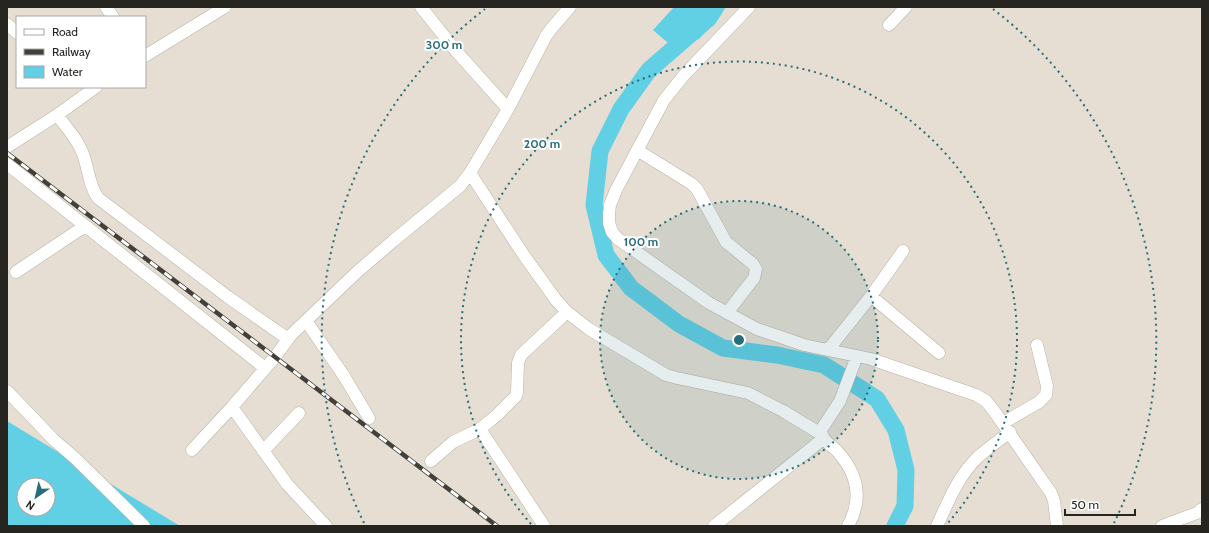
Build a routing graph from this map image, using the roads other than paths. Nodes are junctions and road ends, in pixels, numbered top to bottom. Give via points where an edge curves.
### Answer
1 (106, 7) edge
2 (225, 7) edge
3 (421, 7) edge
4 (570, 7) edge
5 (749, 7) edge
6 (906, 7) edge
7 (113, 16) edge
8 (7, 24) edge
9 (889, 25) dead end
10 (16, 32) edge
11 (146, 55) edge
12 (82, 90) edge
13 (508, 109) junction
14 (57, 115) junction
15 (7, 147) edge
16 (637, 150) junction
17 (7, 164) edge
18 (470, 173) junction
19 (85, 226) junction
20 (903, 251) dead end
21 (16, 272) dead end
22 (871, 296) junction
23 (567, 312) junction
24 (727, 313) junction
25 (306, 321) junction
26 (288, 339) junction
27 (1037, 346) dead end
28 (828, 350) junction
29 (939, 353) dead end
30 (857, 356) junction
31 (265, 368) junction
32 (7, 391) edge
33 (232, 407) junction
34 (300, 413) dead end
35 (369, 418) dead end
36 (1006, 428) junction
37 (480, 429) junction
38 (822, 437) junction
39 (192, 450) dead end
40 (263, 450) junction
41 (431, 461) dead end
42 (1202, 509) edge
43 (144, 526) edge
44 (326, 526) edge
45 (544, 526) edge
46 (714, 526) edge
47 (848, 526) edge
48 (937, 526) edge
49 (1057, 526) edge
50 (1162, 526) edge

1 - 7 street
2 - 11 street
3 - 13 street
4 - 13 street via 546,36
5 - 16 street via 685,74 664,100
6 - 9 street
8 - 10 street
12 - 14 street
13 - 18 street
14 - 15 street
14 - 26 street via 80,146 91,187 98,198 228,297
16 - 24 street via 697,189 726,242 756,269 754,278
16 - 24 street via 610,205 609,223 612,232 618,239 708,303
17 - 19 street
18 - 23 street via 523,254
18 - 25 street via 460,186 357,272
19 - 21 street
19 - 31 street
20 - 22 street
22 - 28 street
22 - 29 street
23 - 37 street via 521,356 518,363 516,396
23 - 38 street via 589,329 666,375 748,393
24 - 28 street via 757,329 804,345
25 - 26 street
25 - 35 street
26 - 31 street
27 - 36 street via 1046,396
28 - 30 street
30 - 36 street via 976,395 986,401
30 - 38 street via 840,401 821,430
31 - 33 street
32 - 43 street
33 - 39 street
33 - 40 street
34 - 40 street
36 - 48 street via 968,468
36 - 49 street via 1051,493
37 - 41 street via 453,442
37 - 45 street
38 - 46 street
38 - 47 street via 853,472 856,504
40 - 44 street via 287,484
42 - 50 street

